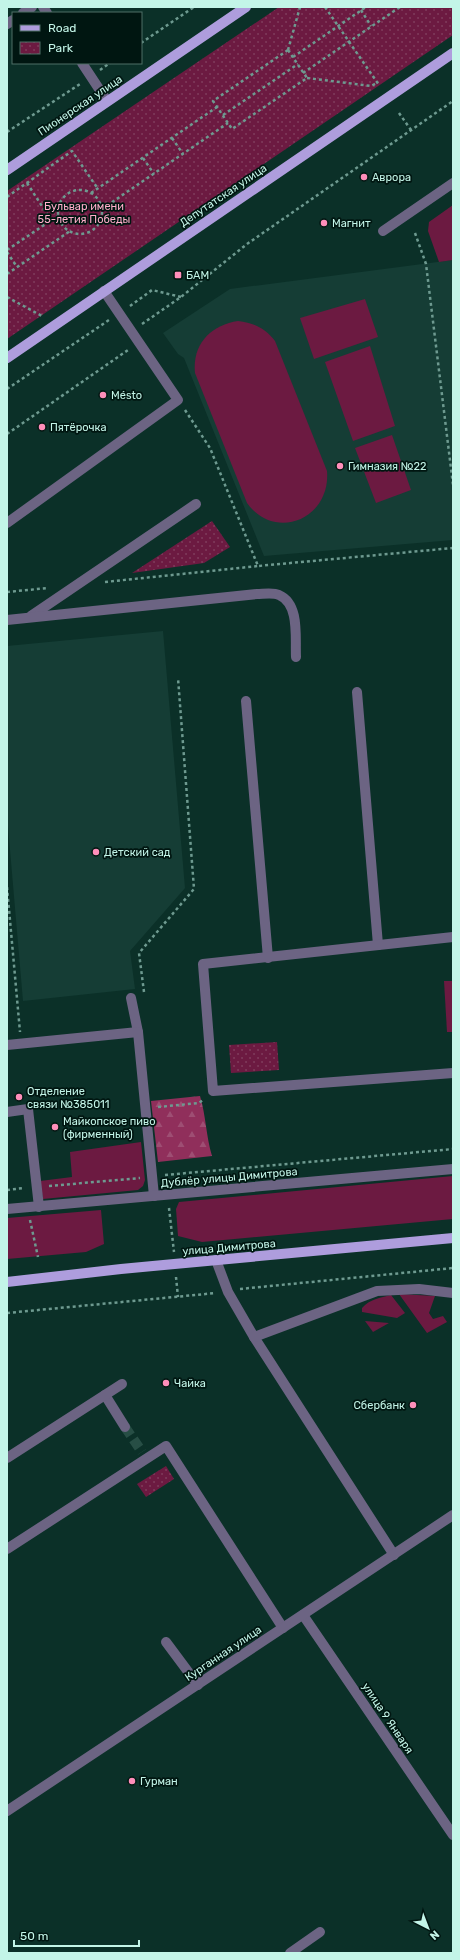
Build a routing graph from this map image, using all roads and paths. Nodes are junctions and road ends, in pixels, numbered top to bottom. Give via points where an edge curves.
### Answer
1 (194, 7) edge
2 (246, 7) edge
3 (300, 7) edge
4 (325, 7) edge
5 (366, 7) edge
6 (400, 7) edge
7 (361, 10) junction
8 (338, 26) junction
9 (371, 26) junction
10 (142, 41) edge
11 (349, 42) junction
12 (288, 50) junction
13 (453, 52) edge
14 (293, 57) junction
15 (83, 64) edge
16 (109, 64) edge
17 (298, 64) junction
18 (303, 73) junction
19 (91, 76) junction
20 (307, 78) junction
21 (107, 101) junction
22 (453, 101) edge
23 (217, 107) junction
24 (399, 113) dead end
25 (223, 115) junction
26 (228, 123) junction
27 (411, 130) junction
28 (7, 132) edge
29 (172, 138) junction
30 (183, 154) junction
31 (142, 158) junction
32 (7, 170) edge
33 (154, 174) junction
34 (27, 183) junction
35 (453, 183) edge
36 (98, 189) junction
37 (91, 193) junction
38 (7, 197) edge
39 (102, 209) junction
40 (59, 215) junction
41 (51, 220) junction
42 (70, 231) junction
43 (383, 231) dead end
44 (415, 233) dead end
45 (7, 251) edge
46 (18, 267) junction
47 (7, 274) edge
48 (104, 291) junction
49 (7, 297) edge
50 (181, 297) junction
51 (119, 313) junction
52 (42, 316) dead end
53 (132, 331) junction
54 (7, 358) edge
55 (7, 390) edge
56 (178, 400) junction
57 (7, 434) edge
58 (453, 485) edge
59 (196, 504) dead end
60 (7, 523) edge
61 (453, 548) edge
62 (258, 566) junction
63 (101, 582) dead end
64 (54, 587) dead end
65 (7, 592) edge
66 (29, 617) junction
67 (7, 620) edge
68 (296, 657) dead end
69 (178, 678) dead end
70 (357, 692) dead end
71 (246, 701) dead end
72 (7, 887) edge
73 (453, 937) edge
74 (378, 945) junction
75 (268, 958) junction
76 (132, 1002) joint
77 (138, 1032) junction
78 (21, 1044) junction
79 (7, 1045) edge
80 (453, 1073) edge
81 (214, 1091) junction
82 (145, 1108) junction
83 (7, 1112) edge
84 (453, 1149) edge
85 (453, 1169) edge
86 (166, 1175) junction
87 (152, 1176) junction
88 (37, 1187) junction
89 (7, 1190) edge
90 (168, 1195) junction
91 (154, 1196) junction
92 (39, 1206) junction
93 (7, 1209) edge
94 (29, 1216) dead end
95 (453, 1238) edge
96 (38, 1256) dead end
97 (216, 1260) junction
98 (175, 1264) junction
99 (7, 1282) edge
100 (453, 1293) edge
101 (178, 1297) dead end
102 (254, 1337) junction
103 (122, 1384) dead end
104 (105, 1395) junction
105 (125, 1427) tunnel mouth
106 (7, 1458) edge
107 (453, 1515) edge
108 (7, 1549) edge
109 (394, 1555) junction
110 (303, 1615) junction
111 (283, 1628) junction
112 (166, 1642) dead end
113 (198, 1685) junction
114 (7, 1811) edge
115 (453, 1834) edge
116 (320, 1932) dead end
117 (290, 1953) edge

1 - 10 path
2 - 21 main road, Пионерская улица
3 - 12 path
4 - 8 path
5 - 7 path
6 - 9 path
7 - 8 path
7 - 9 path
8 - 11 path
8 - 14 path
9 - 11 path
11 - 18 path
11 - 20 path via 378,84 371,86
12 - 14 path
12 - 23 path via 213,101
13 - 48 main road, Депутатская улица
14 - 17 path
15 - 19 street
16 - 19 path
17 - 18 path
17 - 25 path
18 - 20 path
19 - 21 street
19 - 28 path
20 - 26 path via 232,129
21 - 32 main road, Пионерская улица
22 - 27 path
23 - 25 path
23 - 29 path
24 - 27 path
25 - 26 path
26 - 30 path
27 - 50 path via 247,244
29 - 30 path
29 - 31 path
30 - 33 path
31 - 33 path
31 - 36 path
33 - 39 path
34 - 36 path via 72,151
34 - 38 path
34 - 41 path
35 - 43 street
36 - 37 path
37 - 39 path via 99,200
37 - 40 path via 81,190 68,194 59,206
39 - 42 path via 100,220 91,231 77,234
40 - 41 path
40 - 42 path via 64,227
41 - 45 path
42 - 46 path
44 - 58 path via 426,264
45 - 46 path
46 - 47 path
48 - 51 street
48 - 54 main road, Депутатская улица
49 - 52 path
50 - 51 path via 152,290
50 - 53 path
51 - 53 street
51 - 55 path
53 - 56 street
53 - 57 path via 130,349
56 - 60 street
56 - 62 path via 210,448
59 - 66 street
61 - 62 path
62 - 63 path
64 - 65 path
66 - 67 street
66 - 68 street via 278,594 289,602 294,617
69 - 76 path via 194,889 139,953 144,995
70 - 74 street
71 - 75 street
72 - 78 path
73 - 74 street
74 - 75 street
75 - 81 street via 203,964
76 - 77 street
77 - 78 street
77 - 82 street
78 - 79 street
80 - 81 street
81 - 82 path via 199,1103
82 - 87 street
83 - 88 street via 28,1109
84 - 86 path
85 - 90 street, Дублёр улицы Димитрова
86 - 87 path
86 - 90 path
87 - 88 path
87 - 91 street
88 - 89 path
88 - 92 street
90 - 91 street, Дублёр улицы Димитрова
90 - 98 path
91 - 92 street, Дублёр улицы Димитрова
92 - 93 street, Дублёр улицы Димитрова
94 - 96 path
95 - 97 main road, улица Димитрова
97 - 98 main road, улица Димитрова
97 - 102 street via 228,1292
98 - 99 main road, улица Димитрова
98 - 101 path
100 - 102 street via 419,1289 377,1292
102 - 109 street
103 - 104 street
104 - 105 street
104 - 106 street
107 - 109 street, Курганная улица
108 - 111 street via 145,1455 166,1446
109 - 110 street, Курганная улица
110 - 111 street, Курганная улица
110 - 115 street, улица 9 Января
111 - 113 street, Курганная улица
112 - 113 street
113 - 114 street, Курганная улица
116 - 117 street

